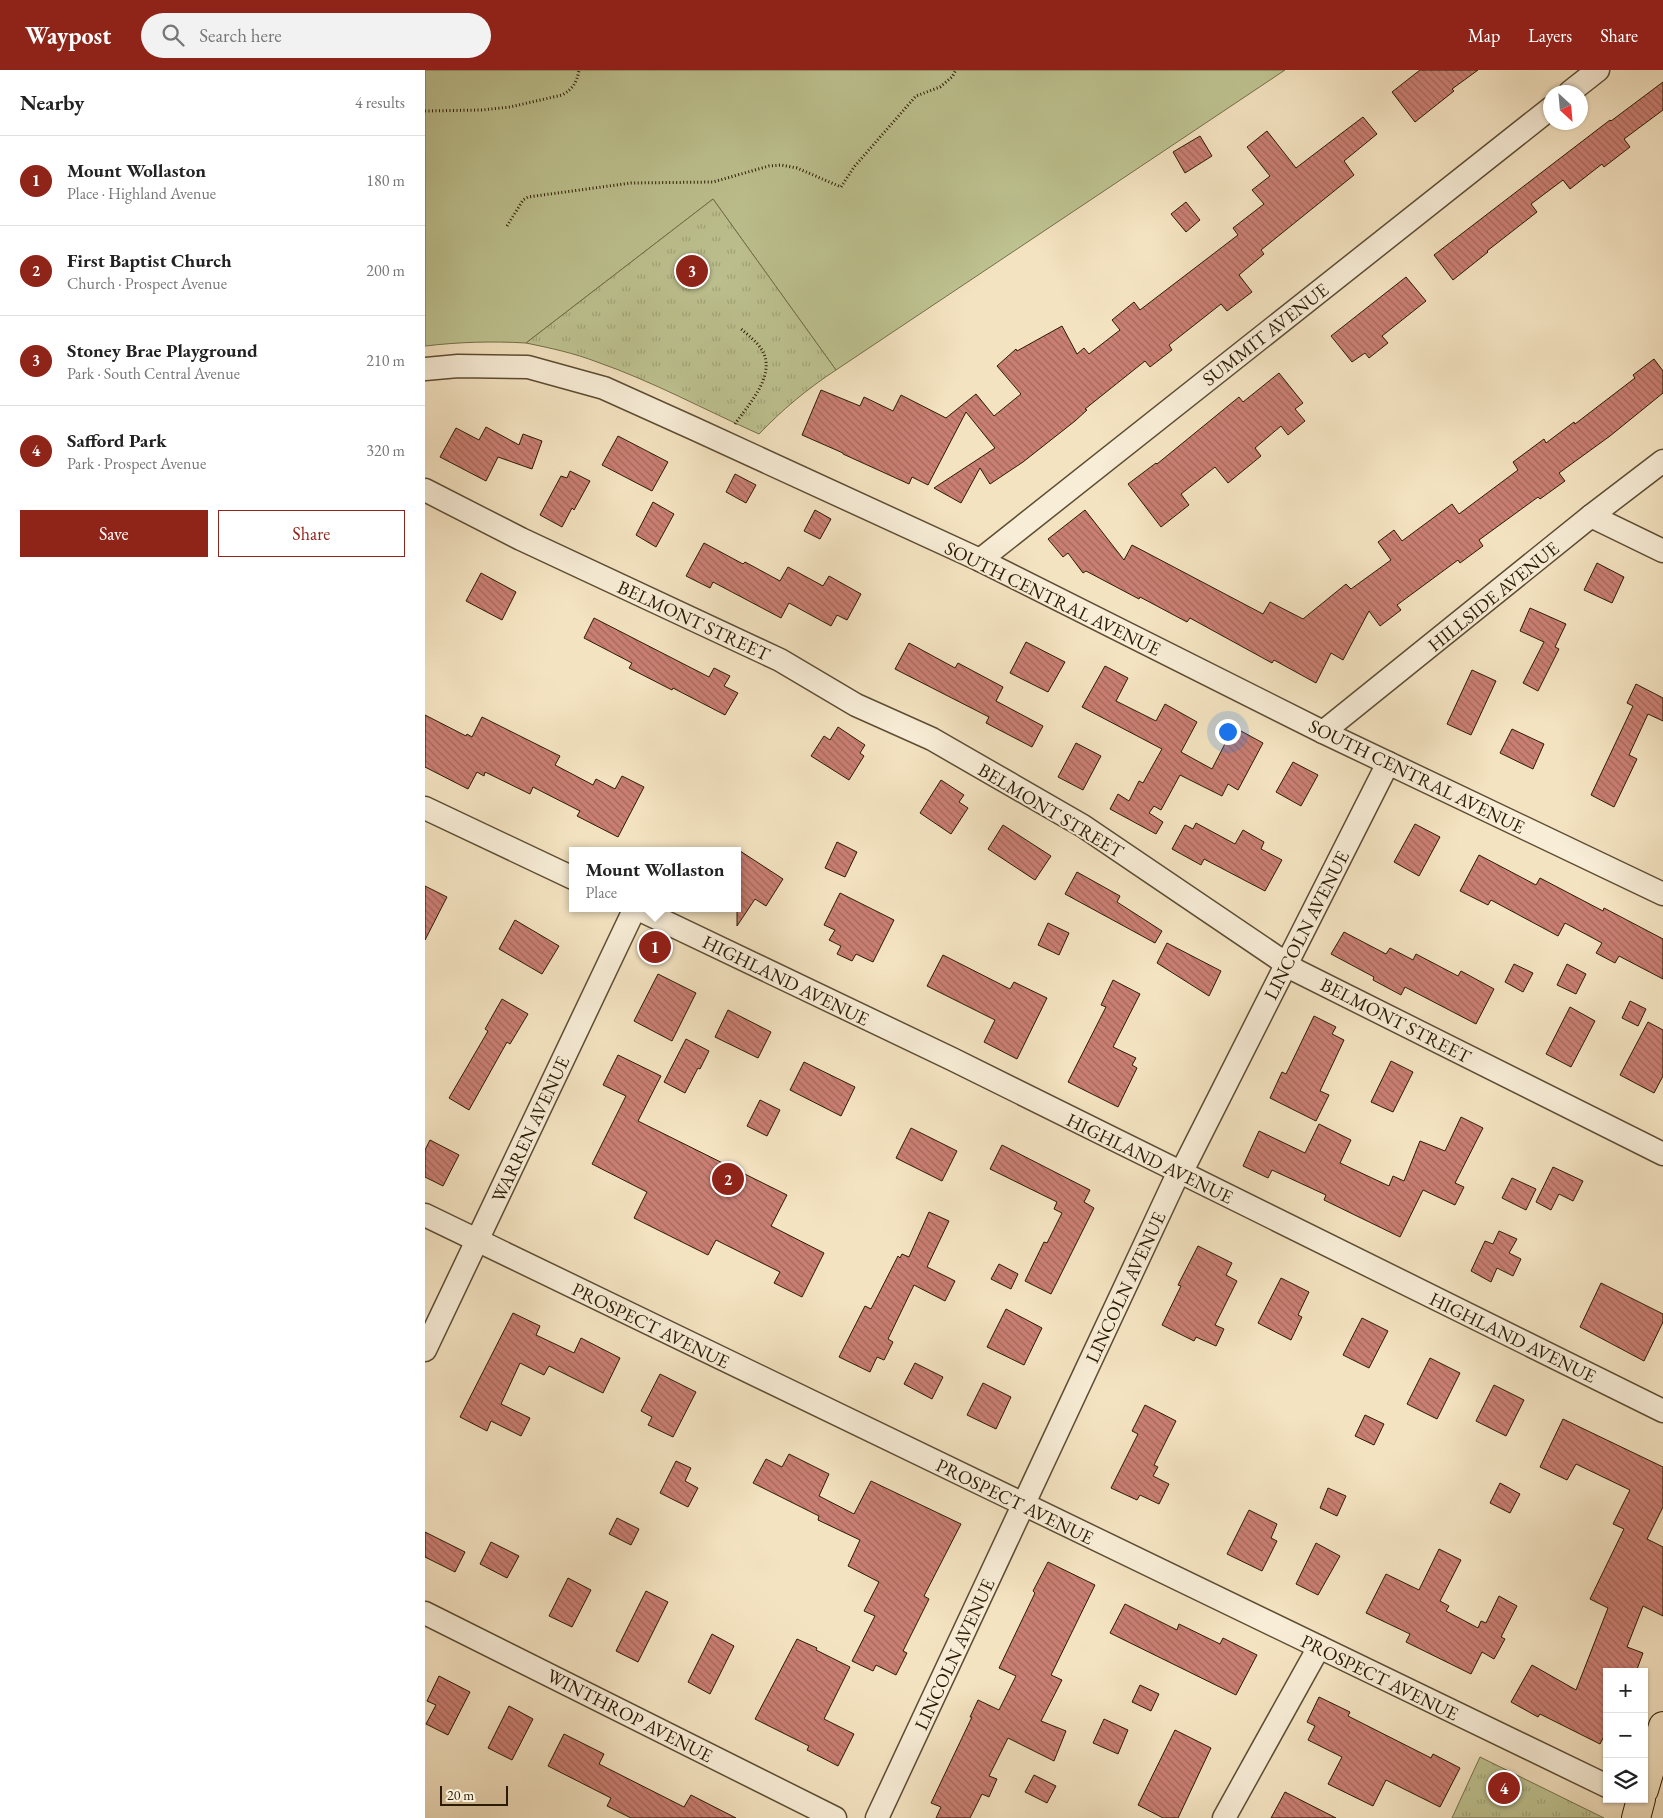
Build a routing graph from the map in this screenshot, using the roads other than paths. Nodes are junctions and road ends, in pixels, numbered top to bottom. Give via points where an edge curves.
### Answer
1 (1598, 70) edge
2 (1579, 85) edge
3 (1543, 114) edge
4 (425, 369) edge
5 (1663, 461) edge
6 (425, 490) edge
7 (1591, 516) junction
8 (1663, 551) edge
9 (980, 560) junction
10 (1323, 732) junction
11 (1388, 763) junction
12 (425, 808) edge
13 (569, 876) edge
14 (1663, 894) edge
15 (634, 912) edge
16 (644, 912) edge
17 (1287, 963) junction
18 (1663, 1154) edge
19 (1181, 1173) junction
20 (425, 1215) edge
21 (477, 1240) junction
22 (425, 1350) edge
23 (1663, 1411) edge
24 (1023, 1506) junction
25 (425, 1613) edge
26 (1319, 1647) junction
27 (1662, 1735) edge
28 (1648, 1776) edge
29 (1603, 1784) edge
30 (835, 1818) edge
31 (877, 1818) edge
32 (1224, 1818) edge

1 - 2 street
3 - 9 street, SUMMIT AVENUE
4 - 9 street, SOUTH CENTRAL AVENUE via 528,367 603,388
5 - 7 street, HILLSIDE AVENUE
6 - 17 street, BELMONT STREET via 521,539 780,660 856,705 931,739 1083,826
7 - 8 street
7 - 10 street, HILLSIDE AVENUE
9 - 10 street, SOUTH CENTRAL AVENUE
10 - 11 street, SOUTH CENTRAL AVENUE
11 - 14 street, SOUTH CENTRAL AVENUE
11 - 17 street, LINCOLN AVENUE
12 - 13 street
15 - 21 street, WARREN AVENUE
16 - 19 street, HIGHLAND AVENUE
17 - 18 street, BELMONT STREET
17 - 19 street, LINCOLN AVENUE
19 - 23 street, HIGHLAND AVENUE
19 - 24 street, LINCOLN AVENUE
20 - 21 street, PROSPECT AVENUE
21 - 22 street, WARREN AVENUE
21 - 24 street, PROSPECT AVENUE
24 - 26 street, PROSPECT AVENUE
24 - 31 street, LINCOLN AVENUE
25 - 30 street, WINTHROP AVENUE
26 - 29 street, PROSPECT AVENUE
26 - 32 street
27 - 28 main road

